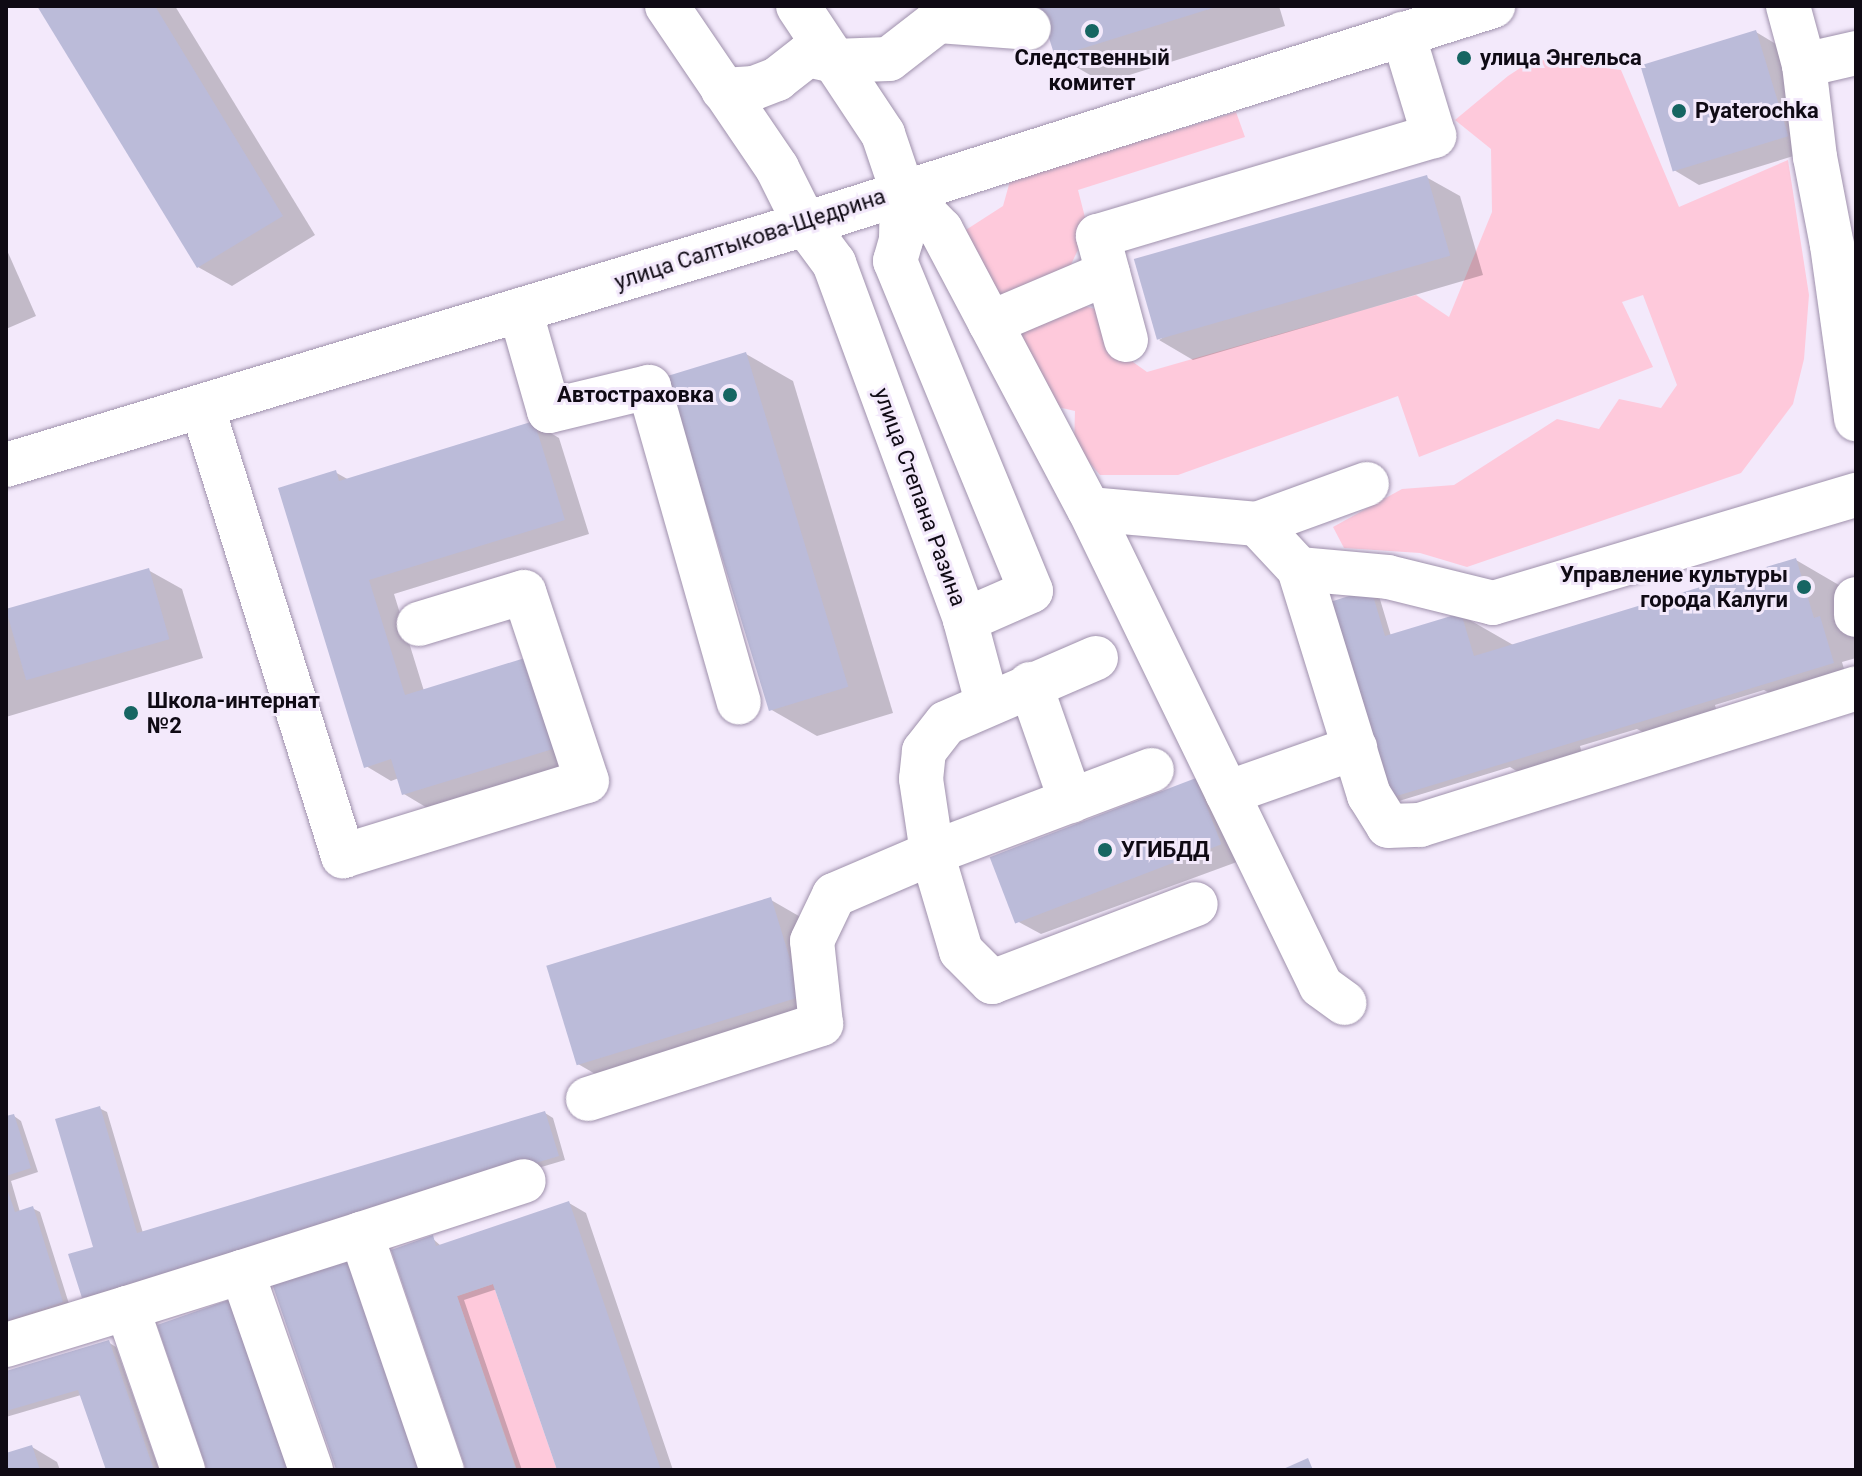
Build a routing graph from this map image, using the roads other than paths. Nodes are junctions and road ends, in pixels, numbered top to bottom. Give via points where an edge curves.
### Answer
1 (667, 6) edge
2 (798, 6) edge
3 (1493, 6) edge
4 (1788, 6) edge
5 (940, 14) edge
6 (1029, 28) dead end
7 (1403, 34) junction
8 (1856, 53) edge
9 (833, 61) junction
10 (1804, 65) junction
11 (723, 90) junction
12 (902, 190) junction
13 (805, 224) junction
14 (1844, 248) edge
15 (1108, 273) junction
16 (520, 310) junction
17 (990, 323) junction
18 (1126, 340) dead end
19 (202, 406) junction
20 (1856, 419) edge
21 (6, 465) edge
22 (1367, 484) dead end
23 (1856, 495) edge
24 (1089, 509) junction
25 (1257, 524) junction
26 (1299, 569) junction
27 (1856, 599) edge
28 (1856, 615) edge
29 (965, 620) junction
30 (419, 624) dead end
31 (1096, 658) dead end
32 (1030, 684) junction
33 (1856, 688) edge
34 (739, 702) dead end
35 (987, 702) junction
36 (1355, 748) junction
37 (1152, 770) dead end
38 (1227, 793) junction
39 (1071, 801) junction
40 (932, 853) junction
41 (1196, 904) dead end
42 (1344, 1003) dead end
43 (588, 1099) dead end
44 (524, 1181) dead end
45 (361, 1234) junction
46 (242, 1272) junction
47 (127, 1308) junction
48 (6, 1345) edge
49 (183, 1470) edge
50 (311, 1470) edge
51 (442, 1470) edge

1 - 11 main road, улица Степана Разина
2 - 9 main road, улица Степана Разина
3 - 7 main road, улица Салтыкова-Щедрина
4 - 10 main road
5 - 6 main road
5 - 9 main road via 889,59
7 - 12 main road, улица Салтыкова-Щедрина
7 - 15 main road via 1434,136 1098,236
8 - 10 main road
9 - 11 main road via 808,55 777,79 754,88
9 - 12 main road, улица Степана Разина via 883,134
10 - 14 main road via 1815,157
11 - 13 main road, улица Степана Разина via 777,168
12 - 13 main road, улица Салтыкова-Щедрина
12 - 17 main road via 941,230
12 - 29 main road, улица Степана Разина via 895,261 1031,591
13 - 16 main road, улица Салтыкова-Щедрина
13 - 29 main road, улица Степана Разина via 834,263
14 - 20 main road
15 - 17 main road
15 - 18 main road
16 - 19 main road, улица Салтыкова-Щедрина
16 - 34 main road via 549,411 649,387
17 - 24 main road
19 - 21 main road, улица Салтыкова-Щедрина
19 - 30 main road via 343,856 587,781 524,592
22 - 25 main road
23 - 26 main road via 1493,603 1388,577
24 - 25 main road
24 - 38 main road
25 - 26 main road
26 - 36 main road
27 - 28 main road
29 - 35 main road
31 - 32 main road
32 - 35 main road
32 - 39 main road
33 - 36 main road via 1420,825 1388,826 1369,795
35 - 40 main road via 946,723 924,751 921,779
36 - 38 main road
37 - 39 main road
38 - 42 main road via 1321,986
39 - 40 main road
40 - 41 main road via 961,951 992,982
40 - 43 main road via 834,895 812,941 821,1024
44 - 45 main road
45 - 46 main road
45 - 51 main road
46 - 47 main road
46 - 50 main road
47 - 48 main road
47 - 49 main road

